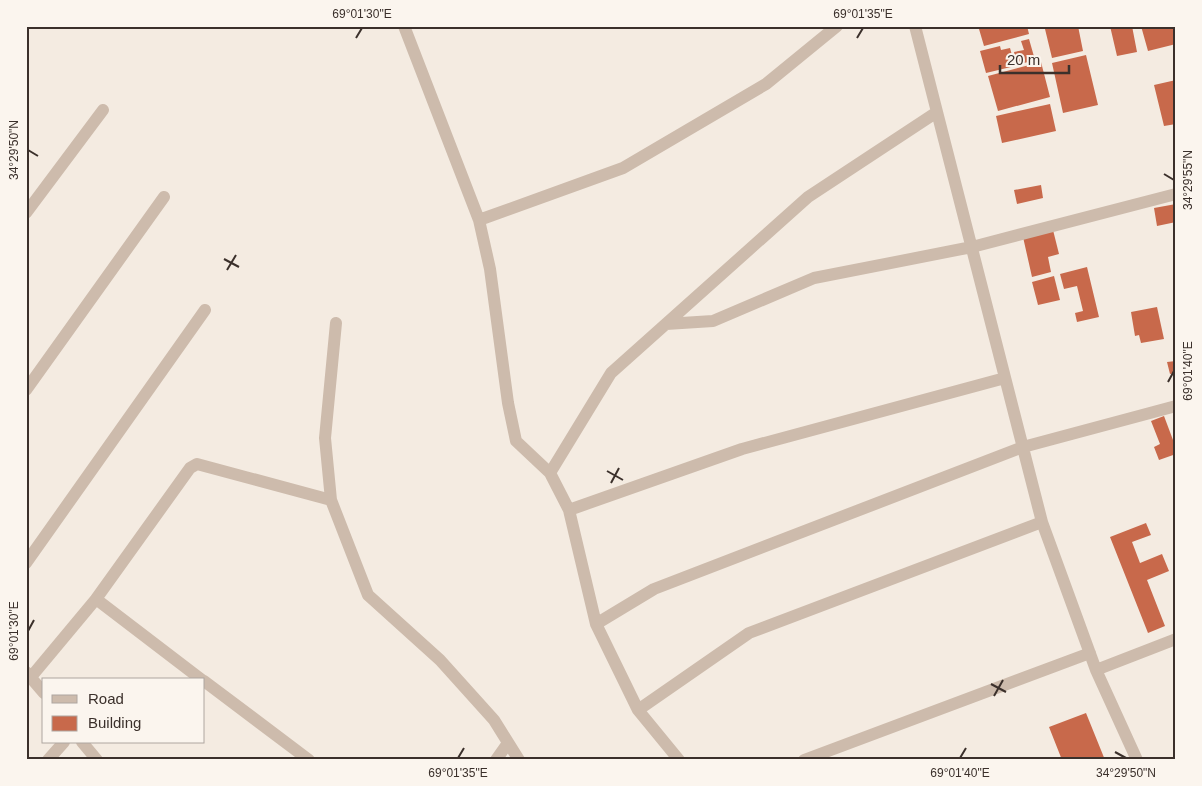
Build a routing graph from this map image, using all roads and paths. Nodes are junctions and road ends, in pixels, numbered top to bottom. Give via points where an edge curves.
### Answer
1 (404, 26) edge
2 (837, 26) edge
3 (918, 27) edge
4 (103, 110) dead end
5 (937, 112) junction
6 (1176, 194) edge
7 (164, 197) dead end
8 (26, 213) edge
9 (479, 220) junction
10 (972, 247) junction
11 (205, 310) dead end
12 (336, 323) dead end
13 (666, 324) junction
14 (1005, 378) junction
15 (26, 390) edge
16 (1176, 406) edge
17 (1023, 447) junction
18 (550, 473) junction
19 (331, 500) junction
20 (569, 510) junction
21 (1042, 522) junction
22 (26, 563) edge
23 (96, 599) junction
24 (596, 624) junction
25 (1176, 639) edge
26 (1090, 653) junction
27 (1096, 670) junction
28 (29, 674) edge
29 (200, 678) edge
30 (205, 682) edge
31 (42, 690) edge
32 (638, 710) junction
33 (508, 743) junction
34 (62, 744) edge
35 (84, 744) edge
36 (48, 760) edge
37 (97, 760) edge
38 (309, 760) edge
39 (496, 760) edge
40 (519, 760) edge
41 (679, 760) edge
42 (804, 760) edge
43 (1137, 760) edge

1 - 9 street
2 - 9 street via 766,84 623,168
3 - 5 street
4 - 8 street
5 - 10 street
5 - 13 street via 808,197
6 - 10 street
7 - 15 street
9 - 18 street via 490,269 516,442
10 - 13 street via 814,278 713,321
10 - 14 street
11 - 22 street
12 - 19 street via 325,438
13 - 18 street via 611,373
14 - 17 street
14 - 20 street via 742,448
16 - 17 street
17 - 21 street
17 - 24 street via 654,589
18 - 20 street
19 - 23 street via 197,464 190,468
19 - 33 street via 368,595 440,660 494,720
20 - 24 street
21 - 26 street
21 - 32 street via 749,633
23 - 28 street
23 - 29 street
24 - 32 street
25 - 27 street
26 - 27 street
26 - 42 street
27 - 43 street
28 - 31 street
30 - 38 street
32 - 41 street
33 - 39 street
33 - 40 street
34 - 36 street
35 - 37 street

